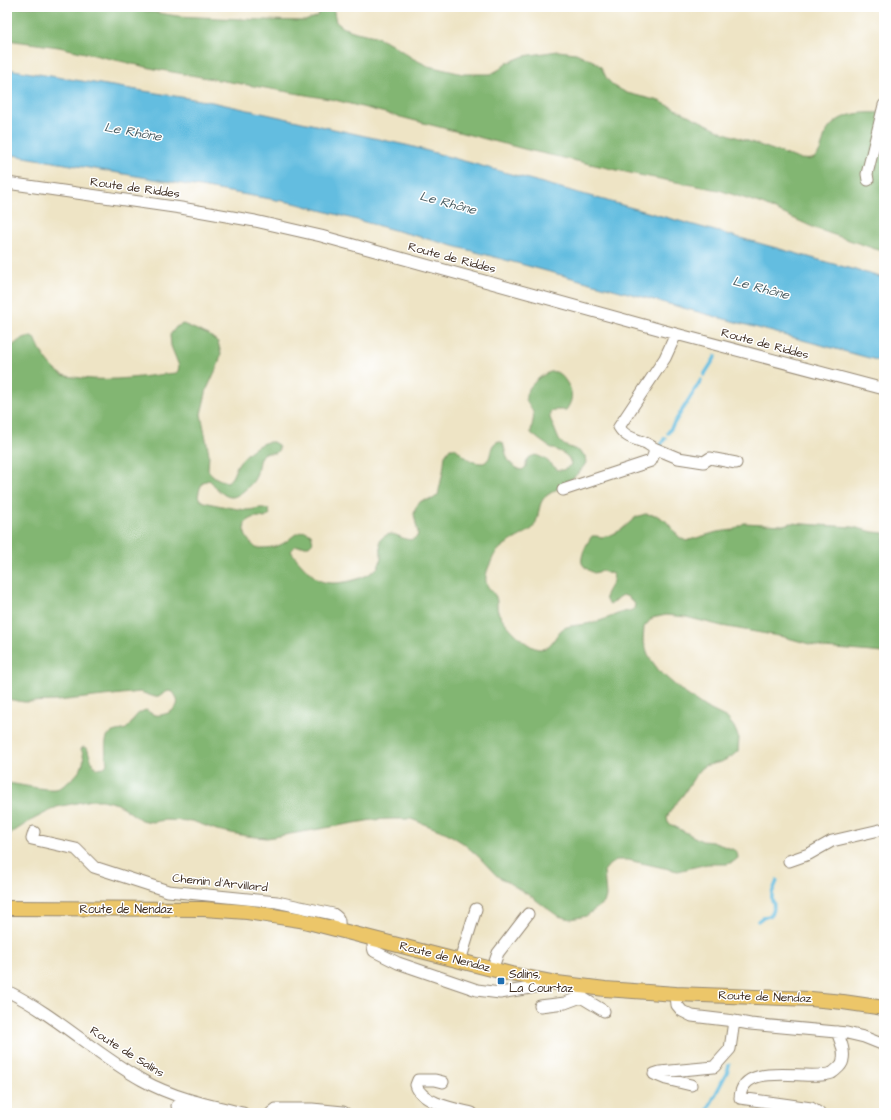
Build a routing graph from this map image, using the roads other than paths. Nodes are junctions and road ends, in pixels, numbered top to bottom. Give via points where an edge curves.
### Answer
1 (884, 105) edge
2 (868, 180) dead end
3 (7, 183) edge
4 (676, 334) junction
5 (884, 389) edge
6 (654, 448) junction
7 (736, 463) dead end
8 (563, 490) dead end
9 (884, 829) edge
10 (34, 832) dead end
11 (789, 861) dead end
12 (7, 908) edge
13 (476, 909) dead end
14 (528, 914) dead end
15 (338, 930) junction
16 (374, 939) junction
17 (460, 961) junction
18 (492, 970) junction
19 (538, 980) junction
20 (7, 991) edge
21 (582, 992) junction
22 (676, 994) junction
23 (540, 1006) dead end
24 (884, 1008) edge
25 (604, 1011) dead end
26 (734, 1021) junction
27 (837, 1032) junction
28 (884, 1045) edge
29 (442, 1082) dead end
30 (691, 1085) dead end
31 (177, 1106) dead end
32 (211, 1106) junction
33 (243, 1113) edge
34 (271, 1113) edge
35 (345, 1113) edge
36 (472, 1113) edge
37 (819, 1113) edge

1 - 2 street via 867,174
3 - 4 street, Route de Riddes via 181,208 270,224
4 - 5 street, Route de Riddes
4 - 6 street via 664,358 619,427 631,439
6 - 7 street via 678,458 704,462 710,458
6 - 8 street via 651,461
9 - 11 street via 832,841 809,854
10 - 15 street, Chemin d'Arvillard via 32,839 76,849 94,867 168,891 277,902 333,914 339,919
12 - 15 main road, Route de Nendaz via 226,910 267,914
13 - 17 street
14 - 18 street via 498,953
15 - 16 main road, Route de Nendaz
16 - 17 main road, Route de Nendaz
16 - 19 street via 374,951 398,963 477,990 500,993 531,988 536,987
17 - 18 main road, Route de Nendaz
18 - 19 main road, Route de Nendaz
19 - 21 main road, Route de Nendaz
20 - 32 street, Route de Salins via 41,1010 142,1080 174,1095
21 - 22 main road, Route de Nendaz
21 - 23 street via 565,1003
21 - 25 street
22 - 24 main road, Route de Nendaz via 811,999
22 - 26 street via 677,1006 692,1016
26 - 27 street
26 - 30 street via 730,1049 714,1067 654,1074
27 - 28 street via 864,1037
27 - 37 street via 844,1058 834,1072 823,1075 753,1077 740,1093 740,1098 811,1108
29 - 36 street via 418,1080 416,1085 421,1093 435,1102
31 - 32 street via 202,1110
32 - 33 street, Route de Salins
34 - 35 street via 276,1109 312,1109

